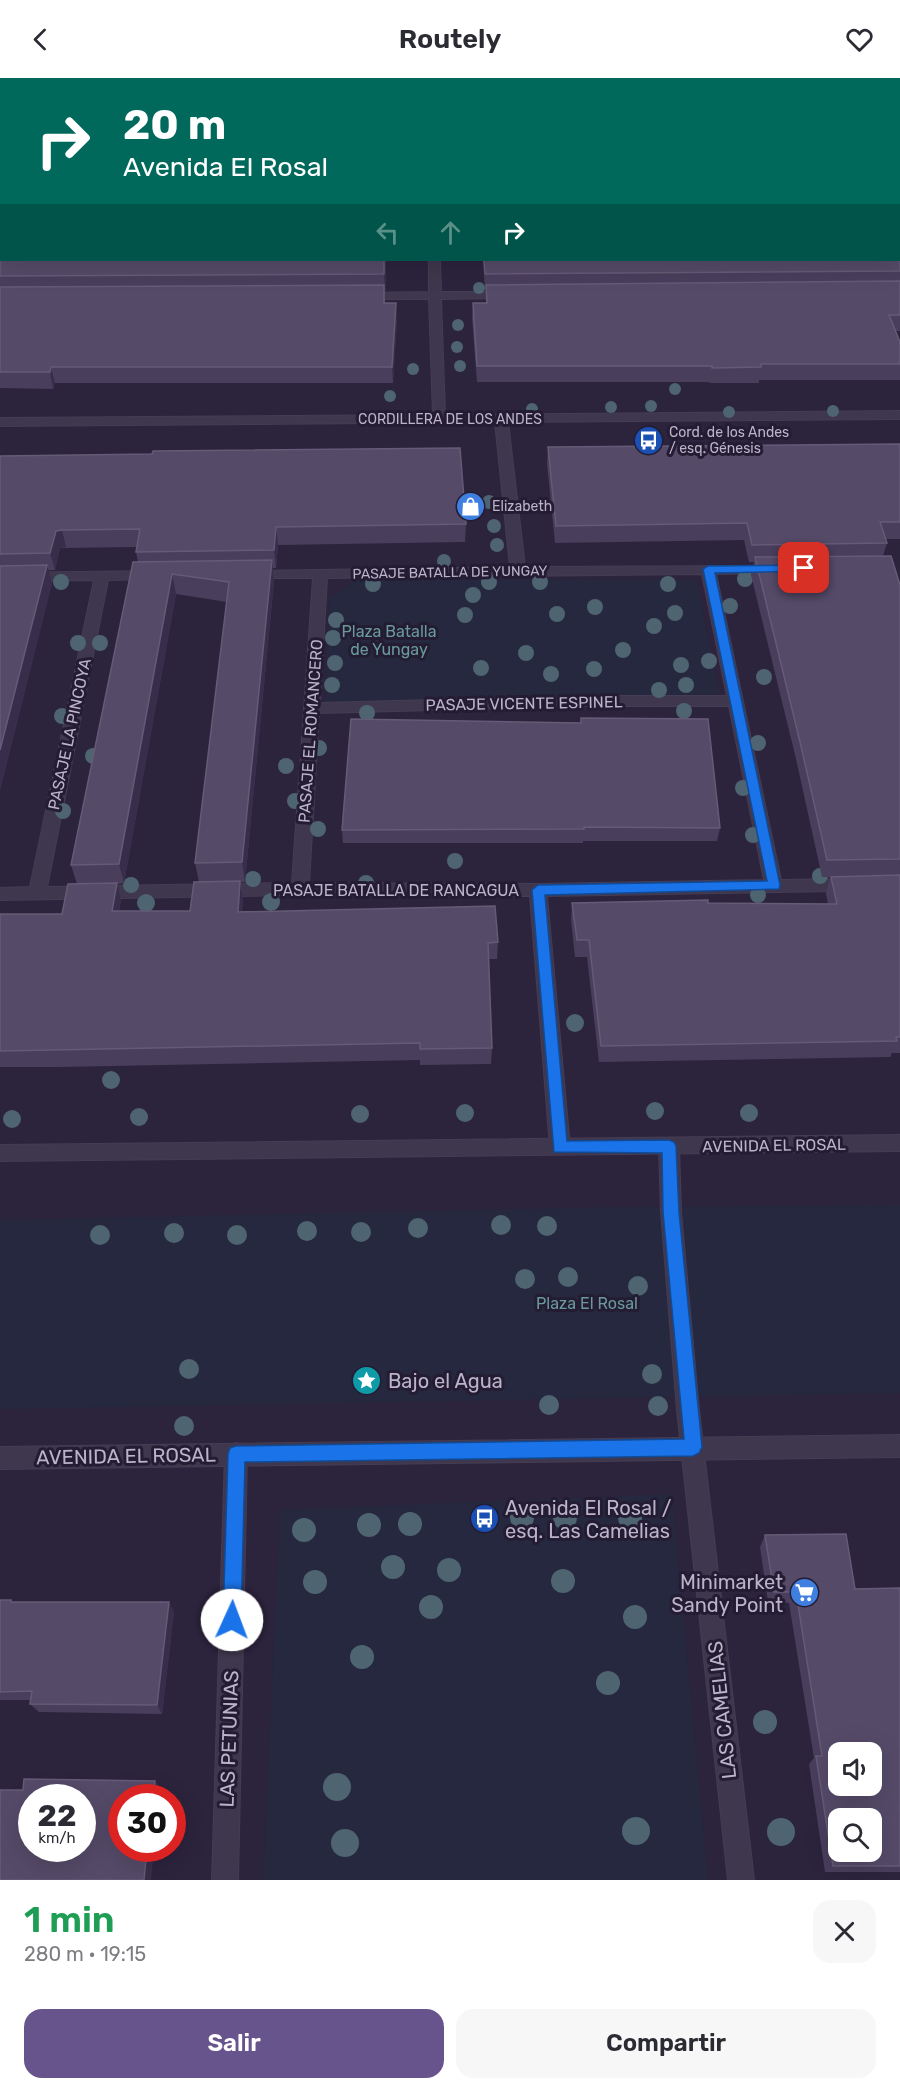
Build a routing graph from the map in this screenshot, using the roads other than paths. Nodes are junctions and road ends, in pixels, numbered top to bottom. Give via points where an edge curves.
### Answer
1 (434, 261) edge
2 (518, 295) edge
3 (353, 296) edge
4 (435, 296) junction
5 (900, 415) edge
6 (501, 418) junction
7 (439, 419) junction
8 (0, 422) edge
9 (792, 568) edge
10 (708, 569) junction
11 (518, 571) junction
12 (320, 573) junction
13 (239, 574) edge
14 (171, 575) edge
15 (102, 576) junction
16 (0, 577) edge
17 (736, 701) junction
18 (312, 708) junction
19 (900, 884) edge
20 (774, 885) junction
21 (300, 889) junction
22 (538, 890) junction
23 (37, 893) junction
24 (0, 894) edge
25 (900, 1143) edge
26 (669, 1146) junction
27 (560, 1147) junction
28 (0, 1154) edge
29 (900, 1446) edge
30 (693, 1447) junction
31 (236, 1454) junction
32 (0, 1458) edge
33 (225, 1880) edge
34 (741, 1880) edge

1 - 4 street
2 - 4 street
3 - 4 street
4 - 7 street
5 - 6 street, CORDILLERA DE LOS ANDES
6 - 7 street, CORDILLERA DE LOS ANDES
6 - 11 street
7 - 8 street, CORDILLERA DE LOS ANDES
9 - 10 street, PASAJE BATALLA DE YUNGAY
10 - 11 street, PASAJE BATALLA DE YUNGAY
10 - 17 street
11 - 12 street, PASAJE BATALLA DE YUNGAY
12 - 13 street, PASAJE BATALLA DE YUNGAY
12 - 18 street, PASAJE EL ROMANCERO
14 - 15 street
15 - 16 street
15 - 23 street, PASAJE LA PINCOYA
17 - 18 street, PASAJE VICENTE ESPINEL
17 - 20 street
18 - 21 street, PASAJE EL ROMANCERO
19 - 20 street, PASAJE BATALLA DE RANCAGUA
20 - 22 street, PASAJE BATALLA DE RANCAGUA
21 - 22 street, PASAJE BATALLA DE RANCAGUA
21 - 23 street, PASAJE BATALLA DE RANCAGUA
22 - 27 street
23 - 24 street, PASAJE BATALLA DE RANCAGUA
25 - 26 street, AVENIDA EL ROSAL
26 - 27 street, AVENIDA EL ROSAL
26 - 30 street, LAS CAMELIAS via 671,1212
27 - 28 street, AVENIDA EL ROSAL
29 - 30 street, AVENIDA EL ROSAL
30 - 31 street, AVENIDA EL ROSAL
30 - 34 street, LAS CAMELIAS
31 - 32 street, AVENIDA EL ROSAL
31 - 33 street, LAS PETUNIAS

